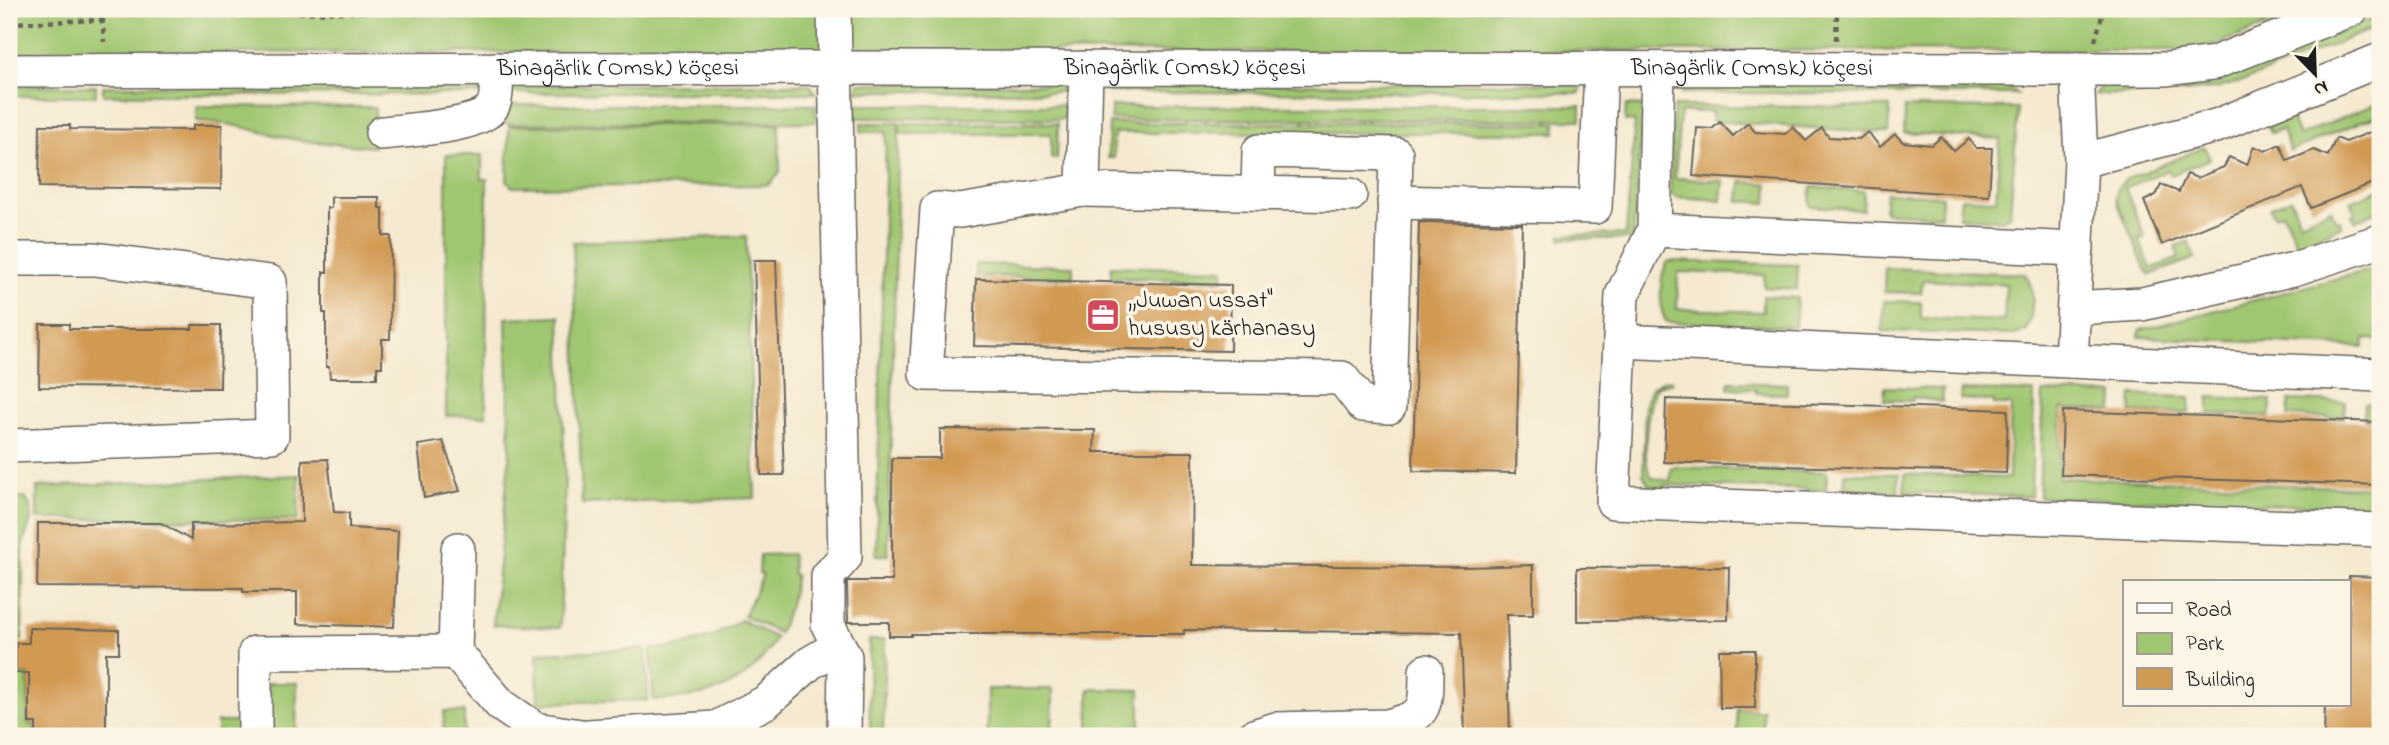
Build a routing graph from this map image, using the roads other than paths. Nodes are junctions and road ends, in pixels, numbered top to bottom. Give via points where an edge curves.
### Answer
1 (834, 9) edge
2 (2352, 9) edge
3 (2085, 60) junction
4 (2380, 60) edge
5 (834, 68) junction
6 (1086, 68) junction
7 (1601, 68) junction
8 (496, 69) junction
9 (1658, 69) junction
10 (9, 71) edge
11 (382, 133) dead end
12 (2081, 161) junction
13 (1083, 190) junction
14 (1258, 193) junction
15 (1350, 195) dead end
16 (1394, 202) junction
17 (1654, 230) junction
18 (2380, 241) edge
19 (2077, 249) junction
20 (9, 259) edge
21 (2074, 308) junction
22 (1619, 341) junction
23 (2071, 361) junction
24 (2380, 375) edge
25 (9, 446) edge
26 (2380, 530) edge
27 (458, 549) dead end
28 (839, 646) junction
29 (455, 652) junction
30 (1426, 671) dead end
31 (719, 732) edge
32 (255, 736) edge
33 (573, 736) edge
34 (844, 736) edge
35 (1254, 736) edge

1 - 5 street
2 - 3 street, Binagärlik (Omsk) köçesi via 2214,63 2167,69
3 - 9 street, Binagärlik (Omsk) köçesi
3 - 12 street
4 - 12 street via 2216,126
5 - 6 street, Binagärlik (Omsk) köçesi
5 - 8 street, Binagärlik (Omsk) köçesi
5 - 28 street via 845,557 828,576 828,625
6 - 7 street, Binagärlik (Omsk) köçesi
6 - 13 street
7 - 9 street, Binagärlik (Omsk) köçesi
7 - 16 street via 1595,207
8 - 10 street, Binagärlik (Omsk) köçesi
8 - 11 street via 493,107 485,115 460,124
9 - 17 street
12 - 19 street
13 - 14 street
13 - 16 street via 960,211 937,209 926,374 1342,379 1363,405 1389,407
14 - 15 street
14 - 16 street via 1259,151 1396,155
17 - 19 street
17 - 22 street via 1622,295
18 - 21 street via 2294,269 2142,304
19 - 21 street
20 - 25 street via 95,259 270,282 272,436
21 - 23 street
22 - 23 street
22 - 26 street via 1613,502
23 - 24 street
27 - 29 street
28 - 31 street
28 - 34 street via 845,657
29 - 32 street via 255,653
29 - 33 street via 501,705 536,729
30 - 35 street via 1426,699 1419,714 1403,722 1276,729
31 - 33 street

